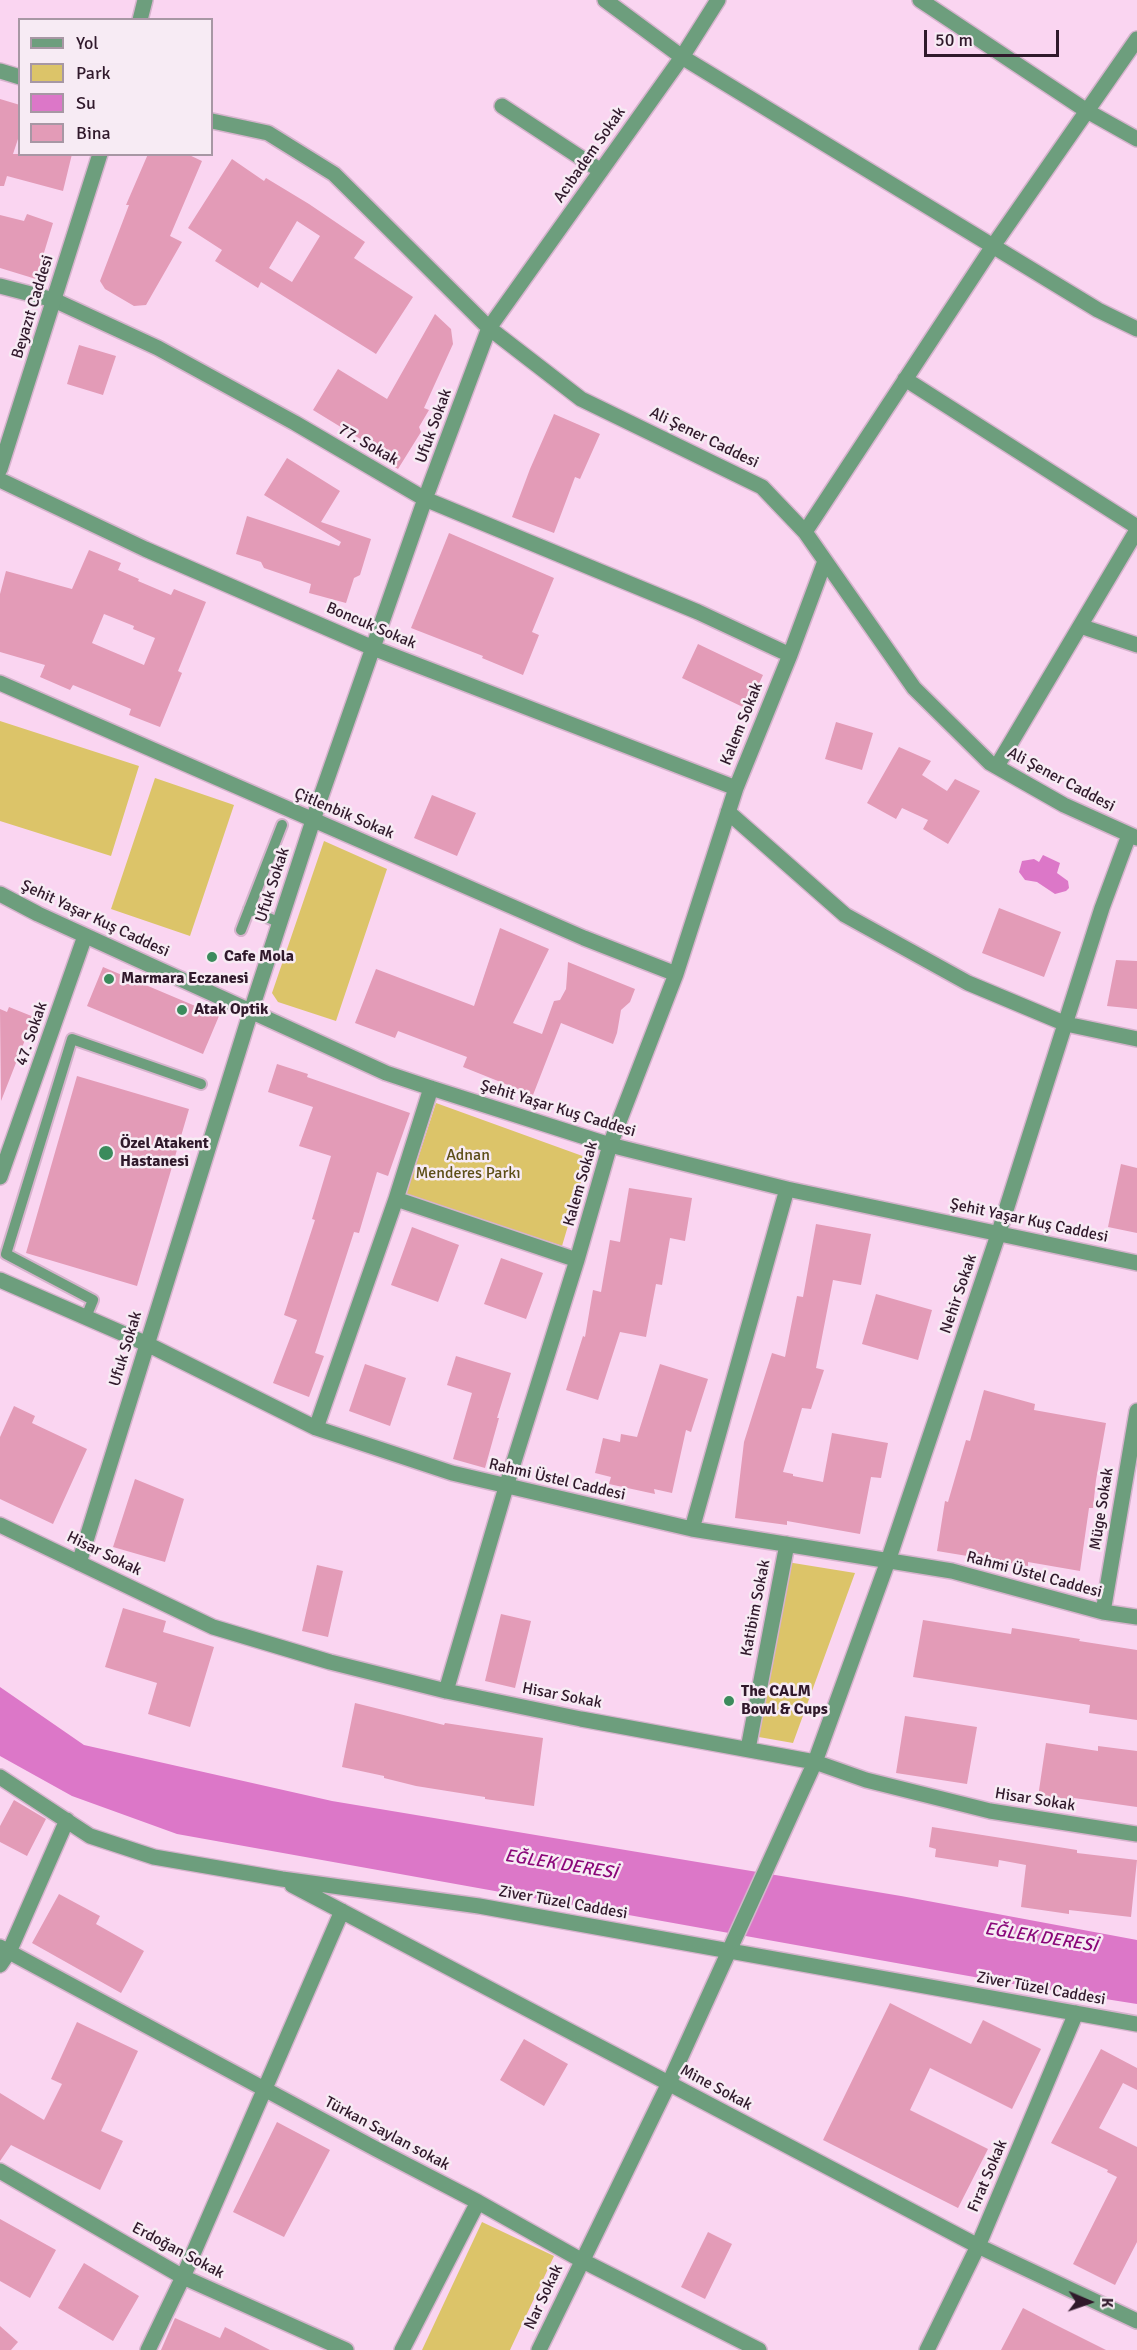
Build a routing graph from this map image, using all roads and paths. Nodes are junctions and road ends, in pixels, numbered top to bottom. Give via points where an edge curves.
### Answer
1 (146, 0) edge
2 (604, 0) edge
3 (717, 0) edge
4 (920, 0) edge
5 (141, 18) edge
6 (1137, 39) edge
7 (682, 57) junction
8 (0, 71) edge
9 (18, 76) edge
10 (502, 106) dead end
11 (1087, 111) junction
12 (213, 121) edge
13 (1137, 139) edge
14 (98, 156) edge
15 (601, 171) junction
16 (993, 246) junction
17 (0, 286) edge
18 (54, 300) junction
19 (489, 328) junction
20 (1137, 328) edge
21 (906, 379) junction
22 (0, 469) edge
23 (0, 480) edge
24 (425, 499) junction
25 (1137, 528) edge
26 (805, 532) junction
27 (825, 561) junction
28 (1080, 626) junction
29 (1137, 645) edge
30 (373, 648) junction
31 (790, 655) junction
32 (0, 683) edge
33 (997, 766) junction
34 (736, 788) junction
35 (728, 812) junction
36 (313, 820) junction
37 (282, 825) dead end
38 (1133, 836) edge
39 (0, 894) edge
40 (249, 909) junction
41 (280, 922) junction
42 (241, 930) dead end
43 (85, 936) junction
44 (676, 974) junction
45 (251, 1011) junction
46 (1066, 1024) junction
47 (1137, 1039) edge
48 (201, 1084) dead end
49 (431, 1088) junction
50 (610, 1146) junction
51 (0, 1178) edge
52 (787, 1189) junction
53 (396, 1199) junction
54 (999, 1232) junction
55 (578, 1260) junction
56 (1137, 1263) edge
57 (0, 1280) edge
58 (86, 1317) junction
59 (147, 1344) junction
60 (1137, 1412) edge
61 (316, 1428) junction
62 (506, 1486) junction
63 (0, 1525) edge
64 (692, 1529) junction
65 (787, 1544) junction
66 (888, 1561) junction
67 (79, 1563) junction
68 (1103, 1612) junction
69 (1137, 1617) edge
70 (446, 1691) junction
71 (748, 1749) junction
72 (815, 1762) junction
73 (0, 1777) edge
74 (67, 1820) junction
75 (1137, 1834) edge
76 (282, 1879) junction
77 (342, 1911) junction
78 (731, 1946) junction
79 (5, 1949) edge
80 (0, 1965) edge
81 (1076, 2013) junction
82 (1137, 2024) edge
83 (669, 2083) junction
84 (264, 2089) junction
85 (0, 2171) edge
86 (478, 2202) junction
87 (978, 2246) junction
88 (581, 2260) junction
89 (183, 2277) junction
90 (1137, 2321) edge
91 (148, 2350) edge
92 (345, 2350) edge
93 (402, 2350) edge
94 (539, 2350) edge
95 (759, 2350) edge
96 (927, 2350) edge

1 - 5 street
2 - 7 street
3 - 7 street, Acıbadem Sokak
4 - 11 street
6 - 11 street
7 - 15 street, Acıbadem Sokak
7 - 16 street
8 - 9 street
10 - 15 street
11 - 13 street
11 - 16 street
12 - 19 street, Ali Şener Caddesi via 268,132 334,174
14 - 18 street, Beyazıt Caddesi
15 - 19 street, Acıbadem Sokak
16 - 20 street via 1098,310
16 - 21 street
17 - 18 street, 77. Sokak
18 - 22 street, Beyazıt Caddesi
18 - 24 street, 77. Sokak via 158,348
19 - 24 street, Ufuk Sokak
19 - 26 street, Ali Şener Caddesi via 582,399 762,487
21 - 25 street
21 - 26 street
23 - 30 street, Boncuk Sokak via 145,549
24 - 30 street, Ufuk Sokak
24 - 31 street, 77. Sokak via 698,612
25 - 28 street
26 - 27 street, Ali Şener Caddesi
27 - 31 street, Kalem Sokak
27 - 33 street, Ali Şener Caddesi via 914,688
28 - 29 street
28 - 33 street
30 - 34 street, Boncuk Sokak
30 - 36 street, Ufuk Sokak
31 - 34 street, Kalem Sokak
32 - 36 street, Çitlenbik Sokak
33 - 38 street, Ali Şener Caddesi via 1064,805
34 - 35 street, Kalem Sokak
35 - 44 street, Kalem Sokak
35 - 46 street via 845,915 968,983
36 - 41 street, Ufuk Sokak
36 - 44 street, Çitlenbik Sokak
37 - 40 lane
38 - 46 street, Nehir Sokak via 1102,908
39 - 43 street, Şehit Yaşar Kuş Caddesi
40 - 41 lane
40 - 42 lane
41 - 45 street, Ufuk Sokak
43 - 45 street, Şehit Yaşar Kuş Caddesi
43 - 51 street, 47. Sokak
44 - 50 street, Kalem Sokak
45 - 49 street, Şehit Yaşar Kuş Caddesi via 386,1073
45 - 59 street, Ufuk Sokak
46 - 47 street
46 - 54 street, Nehir Sokak
48 - 58 lane via 72,1040 6,1254 93,1300
49 - 50 street, Şehit Yaşar Kuş Caddesi
49 - 53 street
50 - 52 street, Şehit Yaşar Kuş Caddesi
50 - 55 street, Kalem Sokak
52 - 54 street, Şehit Yaşar Kuş Caddesi
52 - 64 street
53 - 55 street
53 - 61 street
54 - 56 street, Şehit Yaşar Kuş Caddesi
54 - 66 street, Nehir Sokak
55 - 62 street, Kalem Sokak
57 - 58 street, Rahmi Üstel Caddesi
58 - 59 street, Rahmi Üstel Caddesi
59 - 61 street, Rahmi Üstel Caddesi
59 - 67 street, Ufuk Sokak
60 - 68 street, Müge Sokak
61 - 62 street, Rahmi Üstel Caddesi via 452,1473
62 - 64 street, Rahmi Üstel Caddesi
62 - 70 street, Kalem Sokak
63 - 67 street, Hisar Sokak
64 - 65 street, Rahmi Üstel Caddesi
65 - 66 street, Rahmi Üstel Caddesi
65 - 71 street, Katibim Sokak
66 - 68 street, Rahmi Üstel Caddesi via 952,1571
66 - 72 street, Nehir Sokak
67 - 70 street, Hisar Sokak via 213,1627
68 - 69 street, Rahmi Üstel Caddesi
70 - 71 street, Hisar Sokak
71 - 72 street, Hisar Sokak
72 - 75 street, Hisar Sokak via 866,1780 990,1811
72 - 78 street, Nehir Sokak
73 - 74 street, Ziver Tüzel Caddesi
74 - 76 street, Ziver Tüzel Caddesi via 90,1836 154,1857
74 - 79 street
76 - 77 street, Mine Sokak
76 - 78 street, Ziver Tüzel Caddesi
77 - 83 street, Mine Sokak
77 - 84 street
78 - 81 street, Ziver Tüzel Caddesi
78 - 83 street, Nar Sokak
79 - 80 street
79 - 84 street, Türkan Saylan sokak
81 - 82 street, Ziver Tüzel Caddesi
81 - 87 street, Fırat Sokak
83 - 87 street, Mine Sokak
83 - 88 street, Nar Sokak
84 - 86 street, Türkan Saylan sokak
84 - 89 street
85 - 89 street, Erdoğan Sokak
86 - 88 street, Türkan Saylan sokak
86 - 93 street
87 - 90 street, Mine Sokak
87 - 96 street, Fırat Sokak
88 - 94 street, Nar Sokak
88 - 95 street, Türkan Saylan sokak
89 - 91 street
89 - 92 street, Erdoğan Sokak

